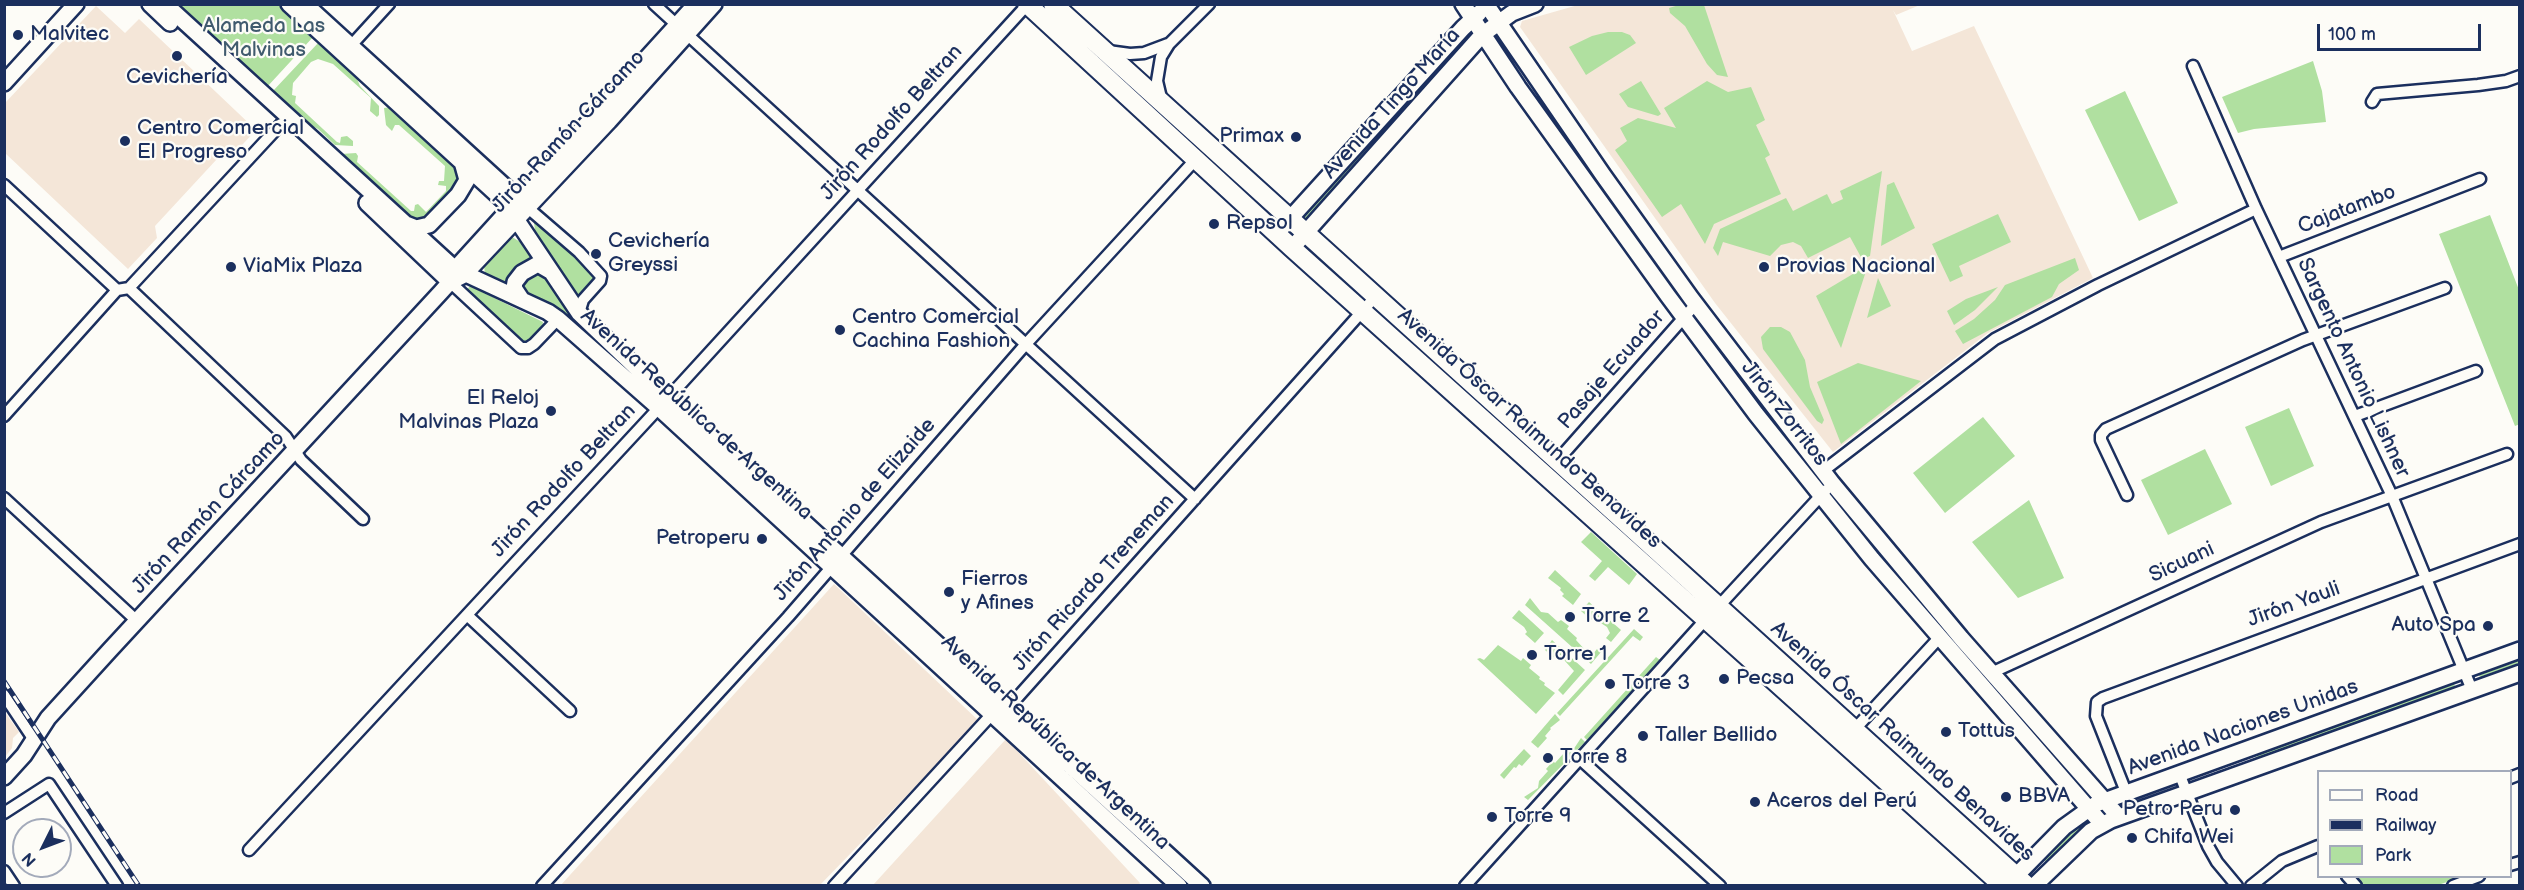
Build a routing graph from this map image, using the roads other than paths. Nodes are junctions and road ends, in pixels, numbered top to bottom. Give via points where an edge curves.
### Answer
1 (76, 4) edge
2 (150, 4) edge
3 (165, 4) edge
4 (289, 4) edge
5 (305, 4) edge
6 (389, 4) edge
7 (654, 4) edge
8 (696, 4) edge
9 (714, 4) edge
10 (1053, 4) edge
11 (1209, 4) edge
12 (1463, 4) edge
13 (1535, 4) edge
14 (1027, 5) edge
15 (1488, 5) edge
16 (1472, 19) junction
17 (1497, 22) junction
18 (682, 30) junction
19 (1482, 35) junction
20 (1168, 44) junction
21 (347, 50) junction
22 (1103, 50) junction
23 (2193, 66) dead end
24 (2520, 76) edge
25 (4, 83) edge
26 (2372, 102) dead end
27 (1164, 106) junction
28 (280, 124) junction
29 (1196, 159) junction
30 (462, 162) junction
31 (2480, 179) dead end
32 (4, 185) edge
33 (858, 190) junction
34 (519, 209) junction
35 (2256, 209) junction
36 (404, 223) junction
37 (1283, 227) junction
38 (1299, 241) junction
39 (2279, 257) junction
40 (552, 273) junction
41 (457, 275) junction
42 (129, 288) junction
43 (2445, 288) dead end
44 (117, 290) junction
45 (522, 300) junction
46 (1369, 304) junction
47 (1695, 304) junction
48 (579, 313) junction
49 (1684, 318) junction
50 (558, 319) junction
51 (2317, 335) junction
52 (1025, 345) junction
53 (2476, 371) dead end
54 (664, 403) junction
55 (4, 416) edge
56 (2355, 416) junction
57 (295, 450) junction
58 (2506, 454) dead end
59 (1558, 460) junction
60 (1828, 477) junction
61 (1821, 495) junction
62 (2127, 495) dead end
63 (2392, 496) junction
64 (4, 498) edge
65 (1196, 499) junction
66 (363, 519) dead end
67 (2520, 544) edge
68 (836, 560) junction
69 (2427, 578) junction
70 (1712, 613) junction
71 (467, 615) junction
72 (137, 621) junction
73 (1939, 638) junction
74 (2520, 650) edge
75 (2464, 670) junction
76 (1991, 673) junction
77 (2520, 673) edge
78 (2472, 690) junction
79 (4, 695) edge
80 (1008, 708) junction
81 (570, 711) dead end
82 (992, 714) junction
83 (1854, 730) junction
84 (34, 740) junction
85 (1580, 759) junction
86 (2179, 773) junction
87 (4, 777) edge
88 (2126, 792) junction
89 (2187, 794) junction
90 (2104, 800) junction
91 (2088, 808) junction
92 (4, 813) edge
93 (2119, 817) junction
94 (2102, 824) junction
95 (2317, 847) edge
96 (249, 850) dead end
97 (4, 871) edge
98 (1172, 878) edge
99 (2473, 878) edge
100 (2013, 883) edge
101 (14, 885) edge
102 (117, 885) edge
103 (542, 885) edge
104 (834, 885) edge
105 (1202, 885) edge
106 (1465, 885) edge
107 (1720, 885) edge
108 (2034, 885) edge
109 (2236, 885) edge
110 (2251, 885) edge
111 (2453, 885) edge

1 - 25 main road
2 - 28 main road, Avenida República de Argentina
3 - 36 main road, Avenida República de Argentina
4 - 21 main road, Avenida República de Argentina
5 - 21 main road, Avenida República de Argentina
6 - 21 street
7 - 18 street
8 - 18 main road, Jirón Ramón Cárcamo
9 - 18 main road, Jirón Ramón Cárcamo
10 - 22 main road, Avenida Óscar Raimundo Benavides
11 - 20 street
12 - 16 main road, Jirón Zorritos
13 - 17 main road, Avenida Tingo María
14 - 29 main road, Avenida Óscar Raimundo Benavides
14 - 33 street, Jirón Rodolfo Beltran
15 - 16 main road, Avenida Tingo María
15 - 17 main road, Jirón Zorritos
16 - 19 main road, Jirón Zorritos
16 - 37 main road, Avenida Tingo María
17 - 19 main road, Avenida Tingo María
17 - 47 main road, Jirón Zorritos
18 - 33 street
18 - 34 main road, Jirón Ramón Cárcamo
19 - 38 main road, Avenida Tingo María
19 - 49 main road, Jirón Zorritos
20 - 22 street via 1144,53
20 - 27 street via 1157,70 1158,92
21 - 30 main road, Avenida República de Argentina
21 - 34 main road, Avenida República de Argentina
22 - 27 main road, Avenida Óscar Raimundo Benavides
23 - 35 street, Sargento Antonio Lishner
24 - 26 street via 2478,85 2377,94
27 - 37 main road, Avenida Óscar Raimundo Benavides
28 - 41 main road, Avenida República de Argentina
28 - 42 street
29 - 37 main road, Avenida Óscar Raimundo Benavides
29 - 52 street, Jirón Antonio de Elizaide
30 - 34 main road, Avenida República de Argentina
30 - 36 main road via 467,175 464,186 434,221 423,228
31 - 39 street, Cajatambo
32 - 44 street
33 - 52 street
33 - 54 street, Jirón Rodolfo Beltran
34 - 40 main road, Avenida República de Argentina
34 - 41 main road, Jirón Ramón Cárcamo
34 - 48 street via 599,271 600,281 583,300
35 - 39 street, Sargento Antonio Lishner
35 - 60 street via 1995,339
36 - 41 main road, Avenida República de Argentina
37 - 38 main road, Avenida Óscar Raimundo Benavides
38 - 46 main road, Avenida Óscar Raimundo Benavides
39 - 51 street, Sargento Antonio Lishner
40 - 45 main road via 538,264 528,268 515,282 516,293
40 - 48 main road, Avenida República de Argentina
41 - 45 main road, Avenida República de Argentina
41 - 50 street via 521,348 534,344
41 - 57 main road, Jirón Ramón Cárcamo
42 - 44 street
42 - 57 street
43 - 51 street
44 - 55 street
45 - 50 main road, Avenida República de Argentina
46 - 59 main road, Avenida Óscar Raimundo Benavides
46 - 65 street, Jirón Ricardo Treneman
46 - 70 main road, Avenida Óscar Raimundo Benavides
47 - 49 street, Pasaje Ecuador
47 - 60 main road, Jirón Zorritos
48 - 54 main road, Avenida República de Argentina
49 - 59 street, Pasaje Ecuador
49 - 61 main road, Jirón Zorritos
50 - 54 main road, Avenida República de Argentina
51 - 56 street, Sargento Antonio Lishner
51 - 62 street via 2106,429 2101,440
52 - 65 street
52 - 68 street, Jirón Antonio de Elizaide
53 - 56 street
54 - 68 main road, Avenida República de Argentina
54 - 71 street, Jirón Rodolfo Beltran
56 - 63 street, Sargento Antonio Lishner
57 - 66 street
57 - 72 main road, Jirón Ramón Cárcamo
58 - 63 street, Sicuani
59 - 70 main road, Avenida Óscar Raimundo Benavides
60 - 61 street
60 - 76 main road, Jirón Zorritos
61 - 70 street
61 - 73 main road, Jirón Zorritos
63 - 69 street, Sargento Antonio Lishner
63 - 76 street, Sicuani via 2280,540
64 - 72 street
65 - 80 street, Jirón Ricardo Treneman
67 - 69 street, Jirón Yauli
68 - 80 main road, Avenida República de Argentina
68 - 82 main road, Avenida República de Argentina
68 - 103 street, Jirón Antonio de Elizaide via 766,642
69 - 75 street, Sargento Antonio Lishner
69 - 88 street, Jirón Yauli via 2097,702 2096,716
70 - 83 main road, Avenida Óscar Raimundo Benavides
70 - 85 street
70 - 100 main road, Avenida Óscar Raimundo Benavides
71 - 81 street
71 - 96 street, Jirón Rodolfo Beltran
72 - 84 main road, Jirón Ramón Cárcamo via 48,718
73 - 83 street
73 - 91 main road, Jirón Zorritos
74 - 75 main road, Avenida Naciones Unidas
75 - 78 street, Sargento Antonio Lishner
75 - 86 main road, Avenida Naciones Unidas
76 - 90 main road, Jirón Zorritos
77 - 78 main road, Avenida Naciones Unidas
78 - 89 main road, Avenida Naciones Unidas
79 - 84 street
80 - 82 street, Jirón Ricardo Treneman
80 - 98 main road, Avenida República de Argentina
82 - 98 main road, Avenida República de Argentina
82 - 104 street, Jirón Ricardo Treneman
83 - 100 main road, Avenida Óscar Raimundo Benavides
84 - 87 main road, Jirón Ramón Cárcamo
85 - 106 street
85 - 107 street
86 - 88 main road, Avenida Naciones Unidas
86 - 89 street
88 - 90 main road, Avenida Naciones Unidas
89 - 93 main road, Avenida Naciones Unidas
89 - 109 street via 2208,846
90 - 91 main road, Avenida Naciones Unidas
90 - 93 main road, Jirón Zorritos
91 - 94 main road, Jirón Zorritos
91 - 100 main road, Avenida Naciones Unidas via 2064,826
92 - 102 street via 49,784
93 - 94 main road, Avenida Naciones Unidas
94 - 108 main road, Avenida Naciones Unidas
95 - 110 street via 2282,861
97 - 101 street
98 - 105 main road, Avenida República de Argentina
99 - 111 street

